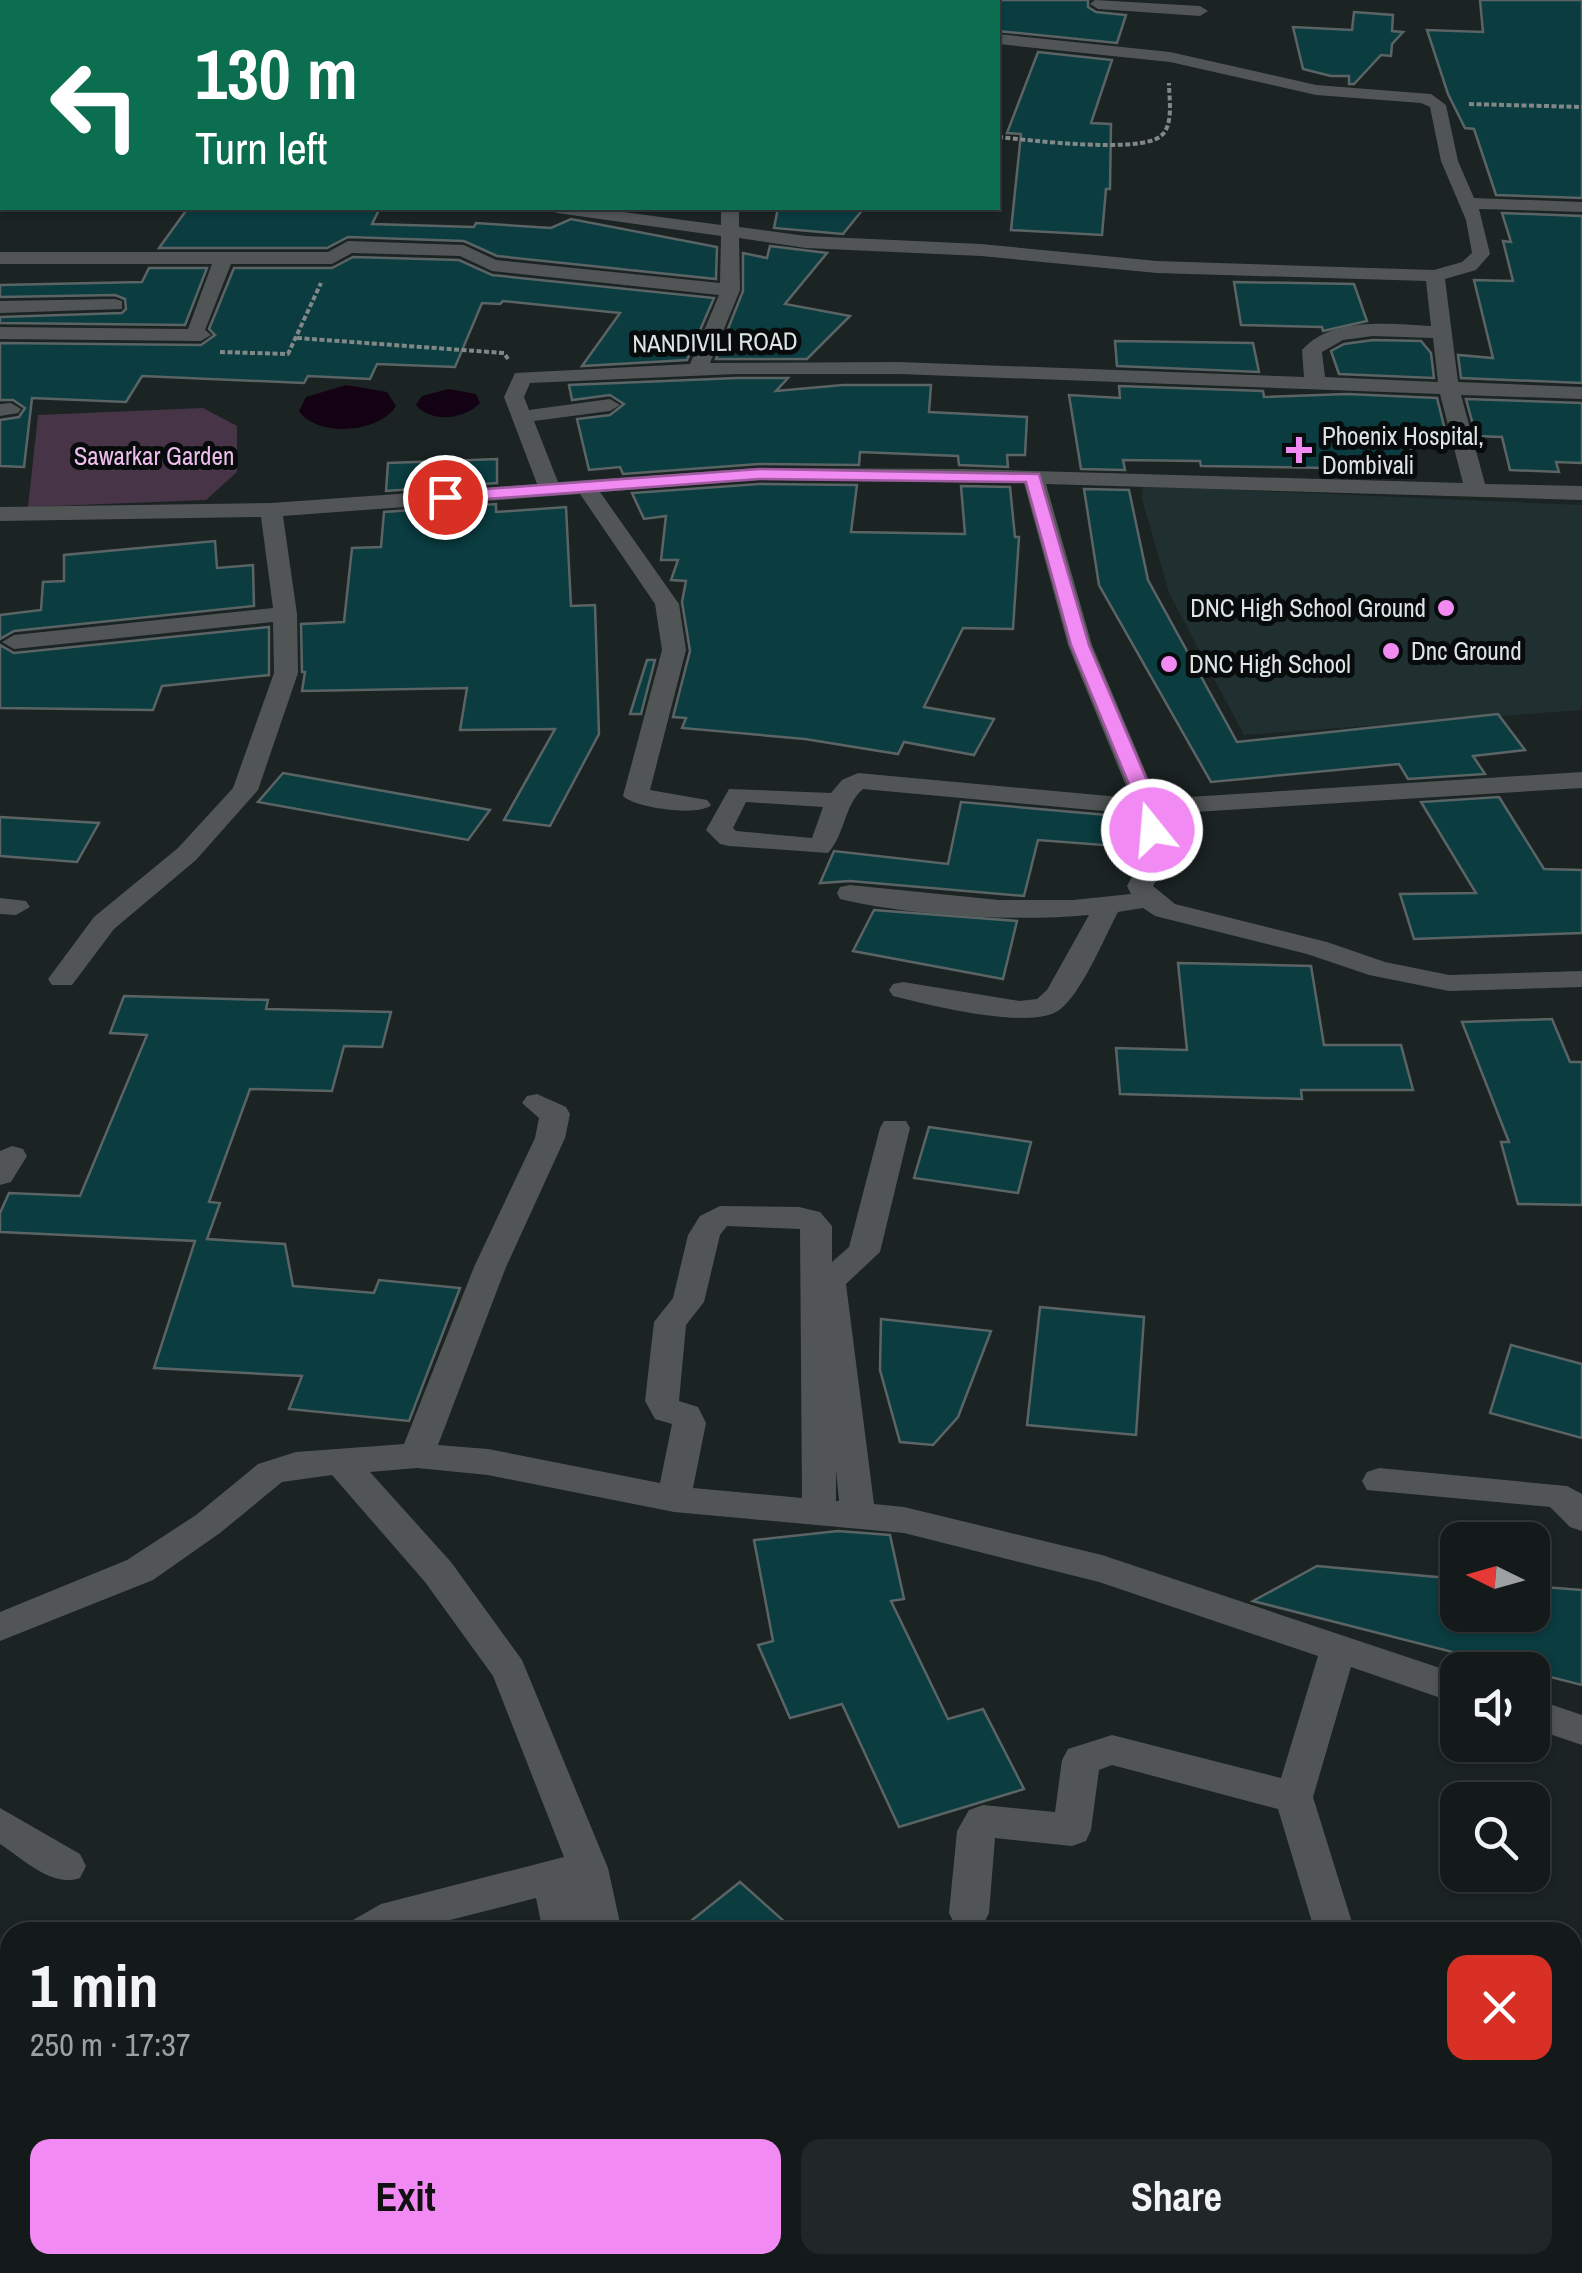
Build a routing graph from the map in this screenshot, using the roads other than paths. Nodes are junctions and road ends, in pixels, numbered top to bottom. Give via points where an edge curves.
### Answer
1 (1099, 2) edge
2 (1200, 12) dead end
3 (1076, 35) junction
4 (1000, 39) edge
5 (1470, 203) junction
6 (1582, 207) edge
7 (573, 210) edge
8 (730, 210) edge
9 (728, 229) junction
10 (0, 258) edge
11 (222, 261) junction
12 (149, 266) dead end
13 (1435, 276) junction
14 (730, 290) junction
15 (115, 305) dead end
16 (0, 308) edge
17 (1442, 332) junction
18 (0, 333) edge
19 (1353, 366) dead end
20 (698, 369) junction
21 (1314, 374) junction
22 (1449, 389) junction
23 (1582, 394) edge
24 (610, 406) dead end
25 (522, 417) junction
26 (1033, 477) junction
27 (586, 487) junction
28 (550, 490) junction
29 (1476, 490) junction
30 (1582, 493) edge
31 (270, 510) junction
32 (0, 514) edge
33 (285, 614) junction
34 (14, 642) dead end
35 (1582, 780) edge
36 (841, 801) dead end
37 (698, 805) dead end
38 (1148, 806) junction
39 (850, 893) dead end
40 (1148, 899) junction
41 (1107, 908) junction
42 (62, 979) dead end
43 (1582, 979) edge
44 (903, 990) dead end
45 (538, 1104) dead end
46 (895, 1128) dead end
47 (417, 1456) junction
48 (339, 1460) junction
49 (1379, 1481) dead end
50 (674, 1499) junction
51 (819, 1512) junction
52 (858, 1514) junction
53 (1582, 1518) edge
54 (0, 1627) edge
55 (1338, 1649) junction
56 (1440, 1683) edge
57 (1550, 1720) edge
58 (1582, 1730) edge
59 (1294, 1797) junction
60 (0, 1824) edge
61 (66, 1866) dead end
62 (570, 1873) junction
63 (969, 1913) dead end
64 (381, 1922) edge
65 (563, 1922) edge
66 (597, 1922) edge
67 (1332, 1922) edge

1 - 2 street
1 - 3 street
3 - 4 street
3 - 5 street via 1316,90 1425,98 1438,105 1452,170
5 - 6 street
5 - 13 street via 1481,254 1469,266
7 - 9 street
8 - 9 street
9 - 13 street via 806,242 1157,268
9 - 14 street
10 - 11 street
11 - 12 street
11 - 14 street via 332,258 348,247 464,251 492,265
11 - 18 street via 199,332
13 - 17 street
14 - 20 street
15 - 16 street
17 - 21 street via 1370,330 1331,337 1314,347
17 - 22 street
19 - 21 street
20 - 21 street, NANDIVILI ROAD
20 - 25 street, NANDIVILI ROAD via 522,377 514,397
21 - 22 street, NANDIVILI ROAD
22 - 23 street, NANDIVILI ROAD
22 - 29 street
24 - 25 street
25 - 28 street
26 - 27 street via 759,474
26 - 29 street
26 - 38 street via 1080,645
27 - 28 street
27 - 37 street via 667,604 674,650 636,796
28 - 31 street
29 - 30 street
31 - 32 street
31 - 33 street
33 - 34 street
33 - 42 street via 286,673 245,790 187,854 104,922
35 - 38 street
36 - 38 street via 849,785 872,780
38 - 40 street via 1157,854 1140,886
39 - 41 street via 995,911
40 - 41 street
40 - 43 street via 1165,910 1449,983
41 - 44 street via 1046,1006 1018,1010
45 - 47 street via 554,1114 550,1138 490,1267
46 - 52 street via 864,1252 830,1281
47 - 48 street
47 - 50 street via 488,1462
48 - 54 street via 270,1473 140,1570
48 - 62 street via 438,1572 509,1670
49 - 53 street via 1555,1495
50 - 51 street
50 - 51 street via 689,1423 662,1401 670,1322 688,1302 704,1235 720,1216 799,1217 816,1226
51 - 52 street
52 - 55 street via 1102,1569
55 - 56 street
55 - 59 street
57 - 58 street
59 - 63 street via 1112,1750 1094,1752 1082,1760 1072,1830 982,1821
59 - 67 street
60 - 61 street
62 - 64 street
62 - 65 street
62 - 66 street

